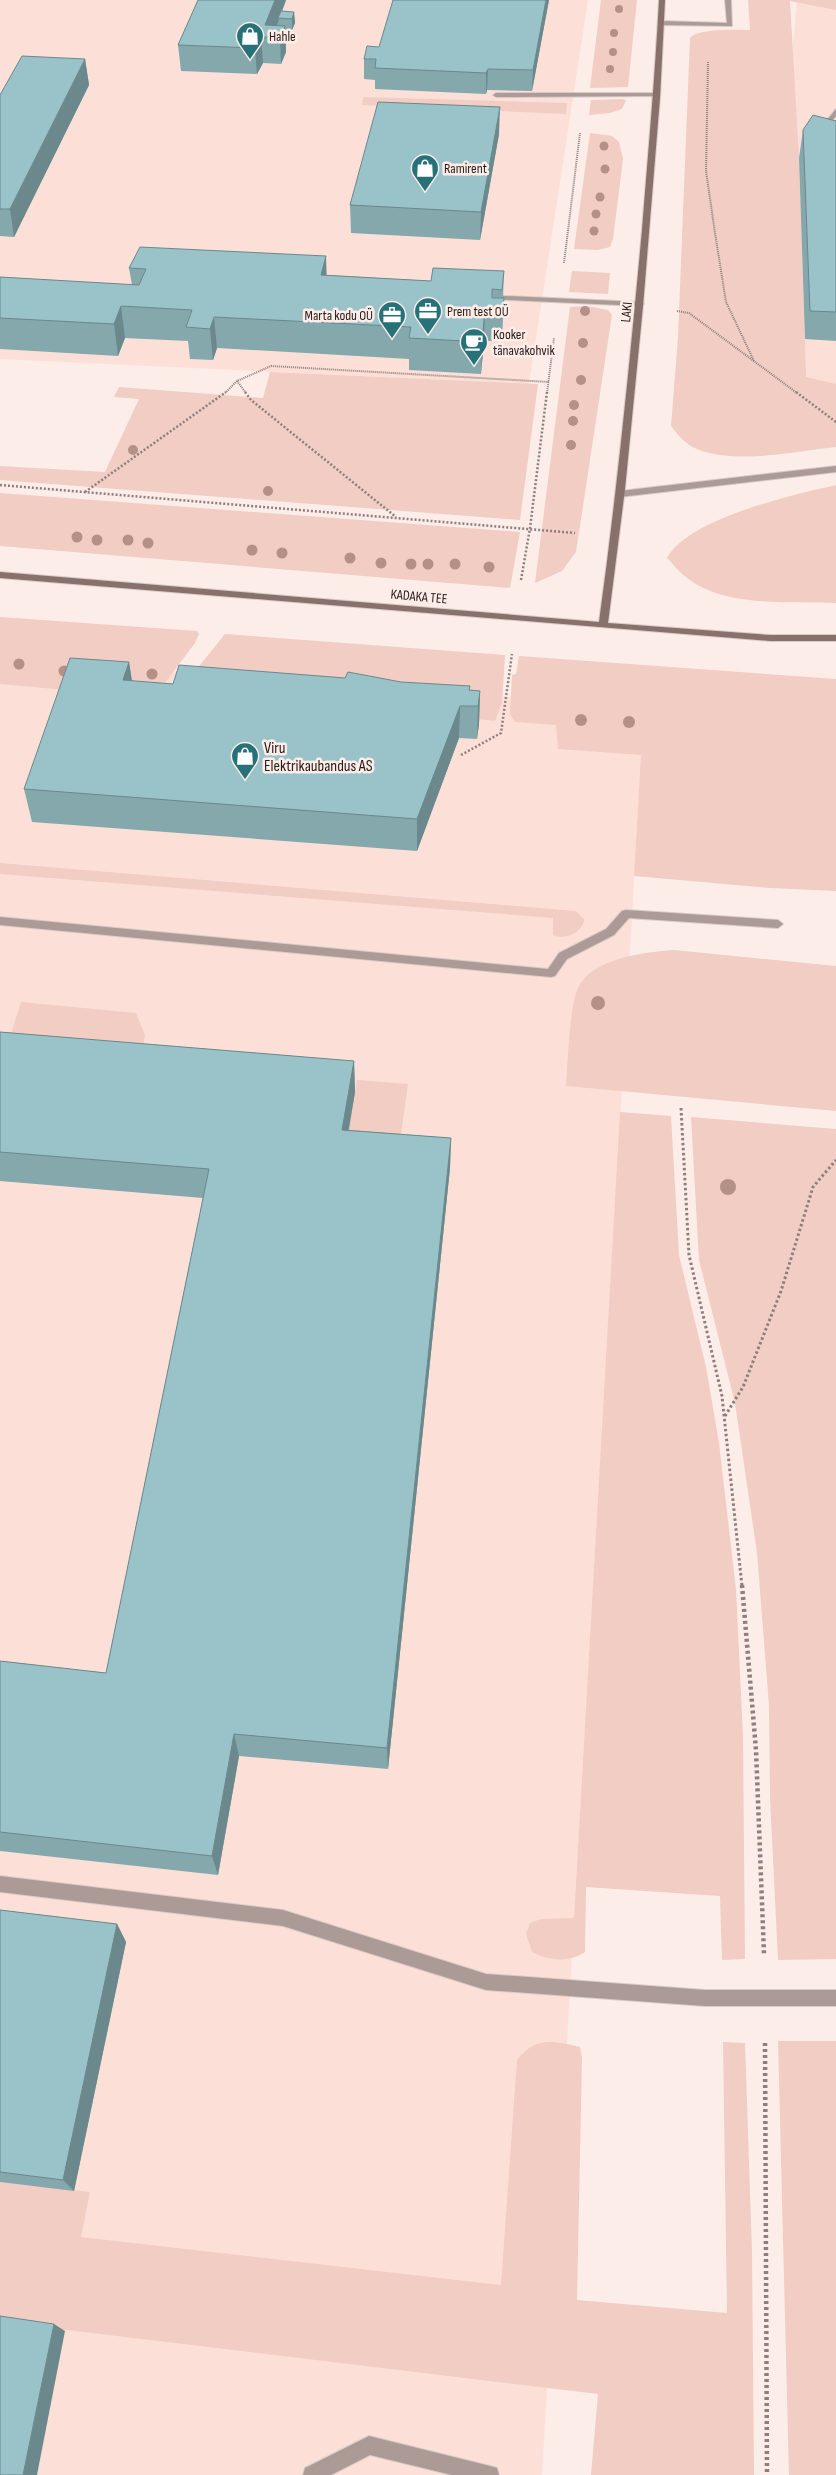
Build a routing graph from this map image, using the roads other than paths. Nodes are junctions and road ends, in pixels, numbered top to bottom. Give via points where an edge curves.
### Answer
1 (662, 0) edge
2 (728, 0) edge
3 (661, 24) junction
4 (496, 95) edge
5 (657, 95) junction
6 (836, 111) edge
7 (817, 136) edge
8 (477, 296) edge
9 (640, 304) junction
10 (836, 470) edge
11 (620, 494) junction
12 (0, 575) edge
13 (602, 625) junction
14 (836, 638) edge
15 (0, 921) edge
16 (778, 924) dead end
17 (0, 1884) edge
18 (836, 1998) edge
19 (312, 2475) edge
20 (490, 2475) edge

1 - 3 street, LAKI
2 - 3 lane via 730,25
3 - 5 street, LAKI
4 - 5 lane
5 - 9 street, LAKI
6 - 7 lane
8 - 9 lane
9 - 11 street, LAKI
10 - 11 lane
11 - 13 street, LAKI
12 - 13 street, KADAKA TEE
13 - 14 street, KADAKA TEE via 770,638
15 - 16 lane via 551,973 563,956 610,932 626,914
17 - 18 lane via 283,1918 486,1982 705,1998
19 - 20 lane via 369,2445

